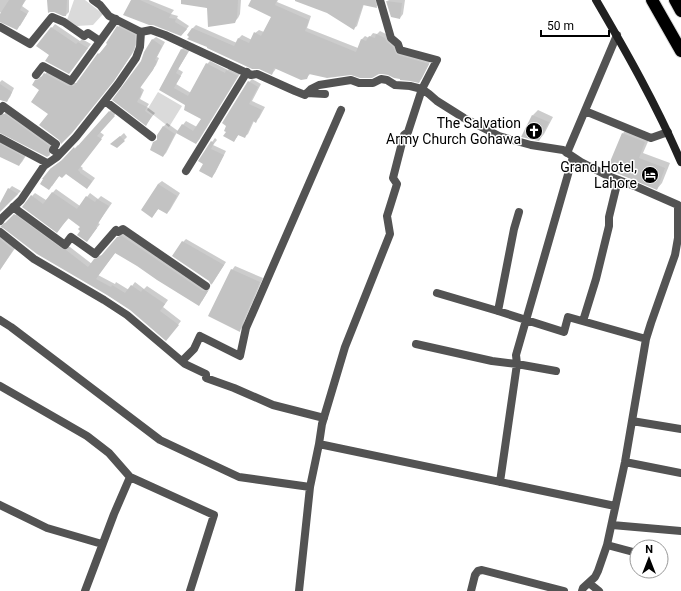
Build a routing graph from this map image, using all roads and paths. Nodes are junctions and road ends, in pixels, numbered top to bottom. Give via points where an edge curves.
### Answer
1 (93, 0) edge
2 (380, 0) edge
3 (596, 0) edge
4 (652, 0) edge
5 (675, 0) edge
6 (681, 11) edge
7 (116, 19) junction
8 (0, 27) edge
9 (141, 32) junction
10 (617, 35) junction
11 (100, 41) junction
12 (681, 51) edge
13 (247, 72) junction
14 (36, 75) dead end
15 (422, 89) junction
16 (306, 93) junction
17 (325, 94) dead end
18 (105, 101) junction
19 (341, 110) dead end
20 (0, 111) edge
21 (585, 111) junction
22 (668, 132) junction
23 (152, 137) dead end
24 (0, 138) edge
25 (59, 154) junction
26 (570, 155) junction
27 (681, 162) edge
28 (48, 164) junction
29 (186, 171) dead end
30 (618, 180) junction
31 (13, 207) junction
32 (519, 212) dead end
33 (0, 221) edge
34 (0, 232) edge
35 (206, 286) dead end
36 (436, 293) dead end
37 (498, 310) junction
38 (0, 320) edge
39 (526, 320) junction
40 (583, 321) junction
41 (646, 339) junction
42 (416, 344) dead end
43 (182, 361) junction
44 (517, 364) junction
45 (556, 371) dead end
46 (0, 386) edge
47 (324, 418) junction
48 (632, 421) junction
49 (681, 429) edge
50 (319, 444) junction
51 (625, 462) junction
52 (681, 473) edge
53 (130, 477) junction
54 (500, 482) junction
55 (310, 487) junction
56 (0, 505) edge
57 (615, 506) junction
58 (612, 525) junction
59 (681, 531) edge
60 (102, 544) junction
61 (607, 545) junction
62 (629, 551) edge
63 (589, 583) junction
64 (85, 591) edge
65 (190, 591) edge
66 (299, 591) edge
67 (471, 591) edge
68 (564, 591) edge
69 (582, 591) edge
70 (598, 591) edge

1 - 7 street via 109,16
2 - 15 street via 391,38 400,50 437,60
3 - 10 street
4 - 12 highway
5 - 6 highway
7 - 9 street
7 - 11 street
8 - 11 street via 30,44 52,17 84,36 88,33
9 - 13 street via 151,30 165,35
9 - 18 street via 136,58
10 - 21 street
10 - 22 street
11 - 14 street via 71,81 43,66
13 - 16 street via 305,95
13 - 29 street
15 - 16 street via 395,85 381,79 373,83 351,80 319,85
15 - 26 street via 464,118 499,136 563,150
15 - 47 street via 408,132 404,135 393,178 397,184 387,216 390,234 345,347
16 - 17 street
18 - 23 street
18 - 25 street
19 - 43 street via 246,328 240,356 200,336 194,349
20 - 25 street via 3,106 56,144 53,150
21 - 22 street via 651,138
21 - 26 street
22 - 27 street
24 - 28 street
25 - 28 street
26 - 30 street
26 - 39 street
28 - 31 street
30 - 40 street via 596,279
30 - 41 street via 678,205 675,255
31 - 33 street
31 - 35 street via 65,245 71,237 95,254 116,230 118,232 123,229
32 - 37 street
34 - 43 street via 34,259 127,315
36 - 37 street
37 - 39 street
38 - 55 street via 160,440 239,476
39 - 40 street via 564,332 568,317
39 - 44 street via 516,355
40 - 41 street
41 - 48 street
42 - 44 street
43 - 47 street via 206,374 206,378 273,405
44 - 45 street
44 - 54 street
46 - 53 street via 87,436 109,454
47 - 50 street
48 - 49 street
48 - 51 street
50 - 54 street
50 - 55 street
51 - 52 street
51 - 57 street
53 - 60 street
53 - 65 street via 214,515
54 - 57 street
55 - 66 street
56 - 60 street via 47,528
57 - 58 street
58 - 59 street
58 - 61 street
60 - 64 street
61 - 62 street
61 - 63 street via 598,572
63 - 69 street
63 - 70 street
67 - 68 street via 475,575 482,570

